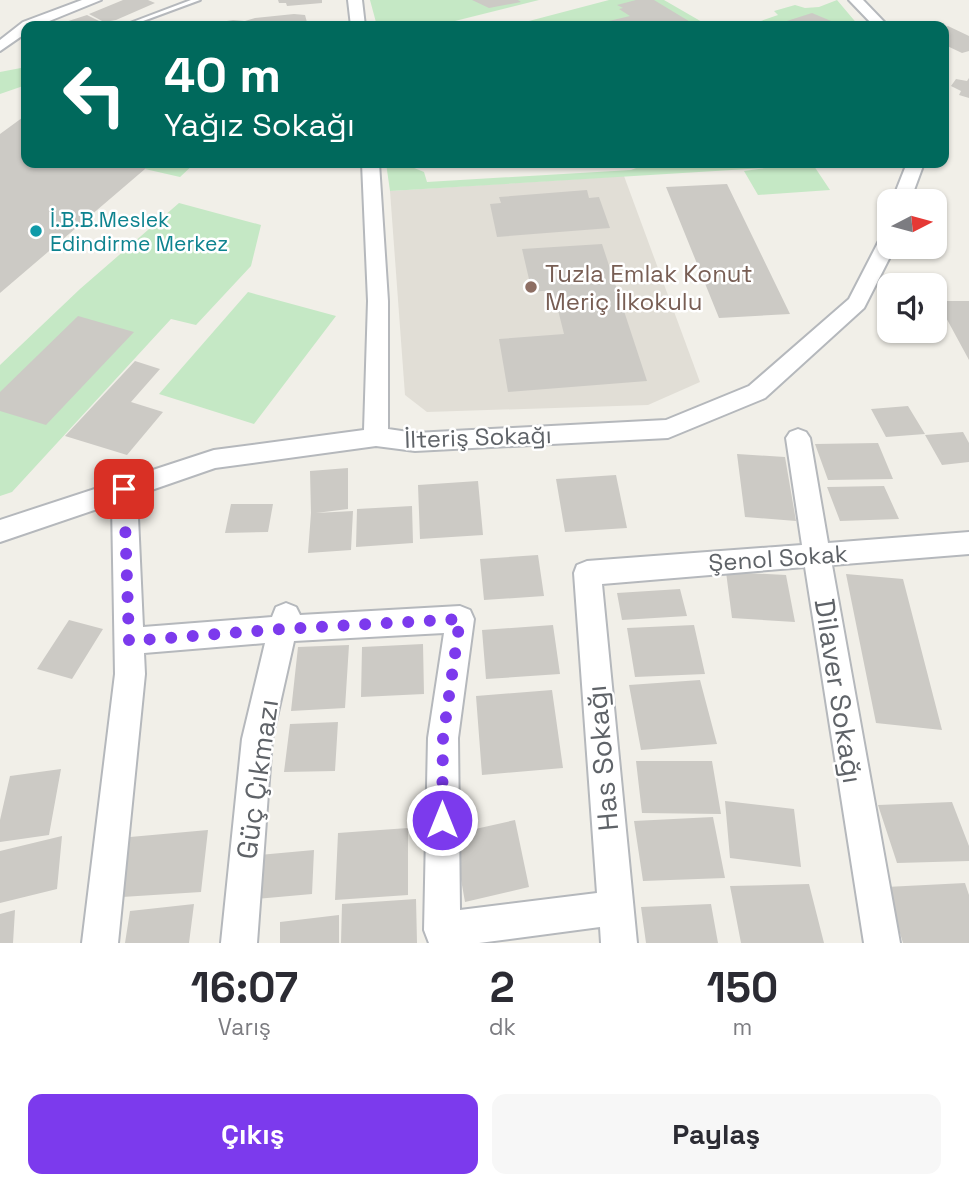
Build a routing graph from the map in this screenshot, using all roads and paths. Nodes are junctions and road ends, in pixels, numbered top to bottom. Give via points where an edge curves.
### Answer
1 (94, 0) edge
2 (197, 0) edge
3 (355, 0) edge
4 (856, 0) edge
5 (39, 21) edge
6 (139, 21) edge
7 (357, 21) edge
8 (876, 21) edge
9 (21, 30) edge
10 (0, 47) edge
11 (370, 168) edge
12 (913, 168) edge
13 (905, 189) edge
14 (879, 259) edge
15 (376, 437) junction
16 (798, 438) dead end
17 (124, 489) junction
18 (0, 531) edge
19 (969, 543) edge
20 (818, 555) junction
21 (587, 573) joint
22 (284, 622) junction
23 (129, 641) junction
24 (614, 908) junction
25 (441, 936) edge
26 (100, 943) edge
27 (239, 943) edge
28 (620, 943) edge
29 (882, 943) edge

1 - 5 street
2 - 6 lane
3 - 7 street
4 - 8 street
9 - 10 street
11 - 15 street via 378,301
12 - 13 street
14 - 15 street, İlteriş Sokağı via 857,303 757,392 668,429 415,442
15 - 17 street, İlteriş Sokağı via 214,459
16 - 20 street, Dilaver Sokağı
17 - 18 street, İlteriş Sokağı
17 - 23 street
19 - 20 street, Şenol Sokak
20 - 21 street, Şenol Sokak
20 - 29 street, Dilaver Sokağı
21 - 24 street, Has Sokağı
22 - 23 street
22 - 25 street via 460,619 443,738
22 - 27 street, Güç Çıkmazı via 257,739
23 - 26 street via 130,674
24 - 25 street
24 - 28 street, Has Sokağı

